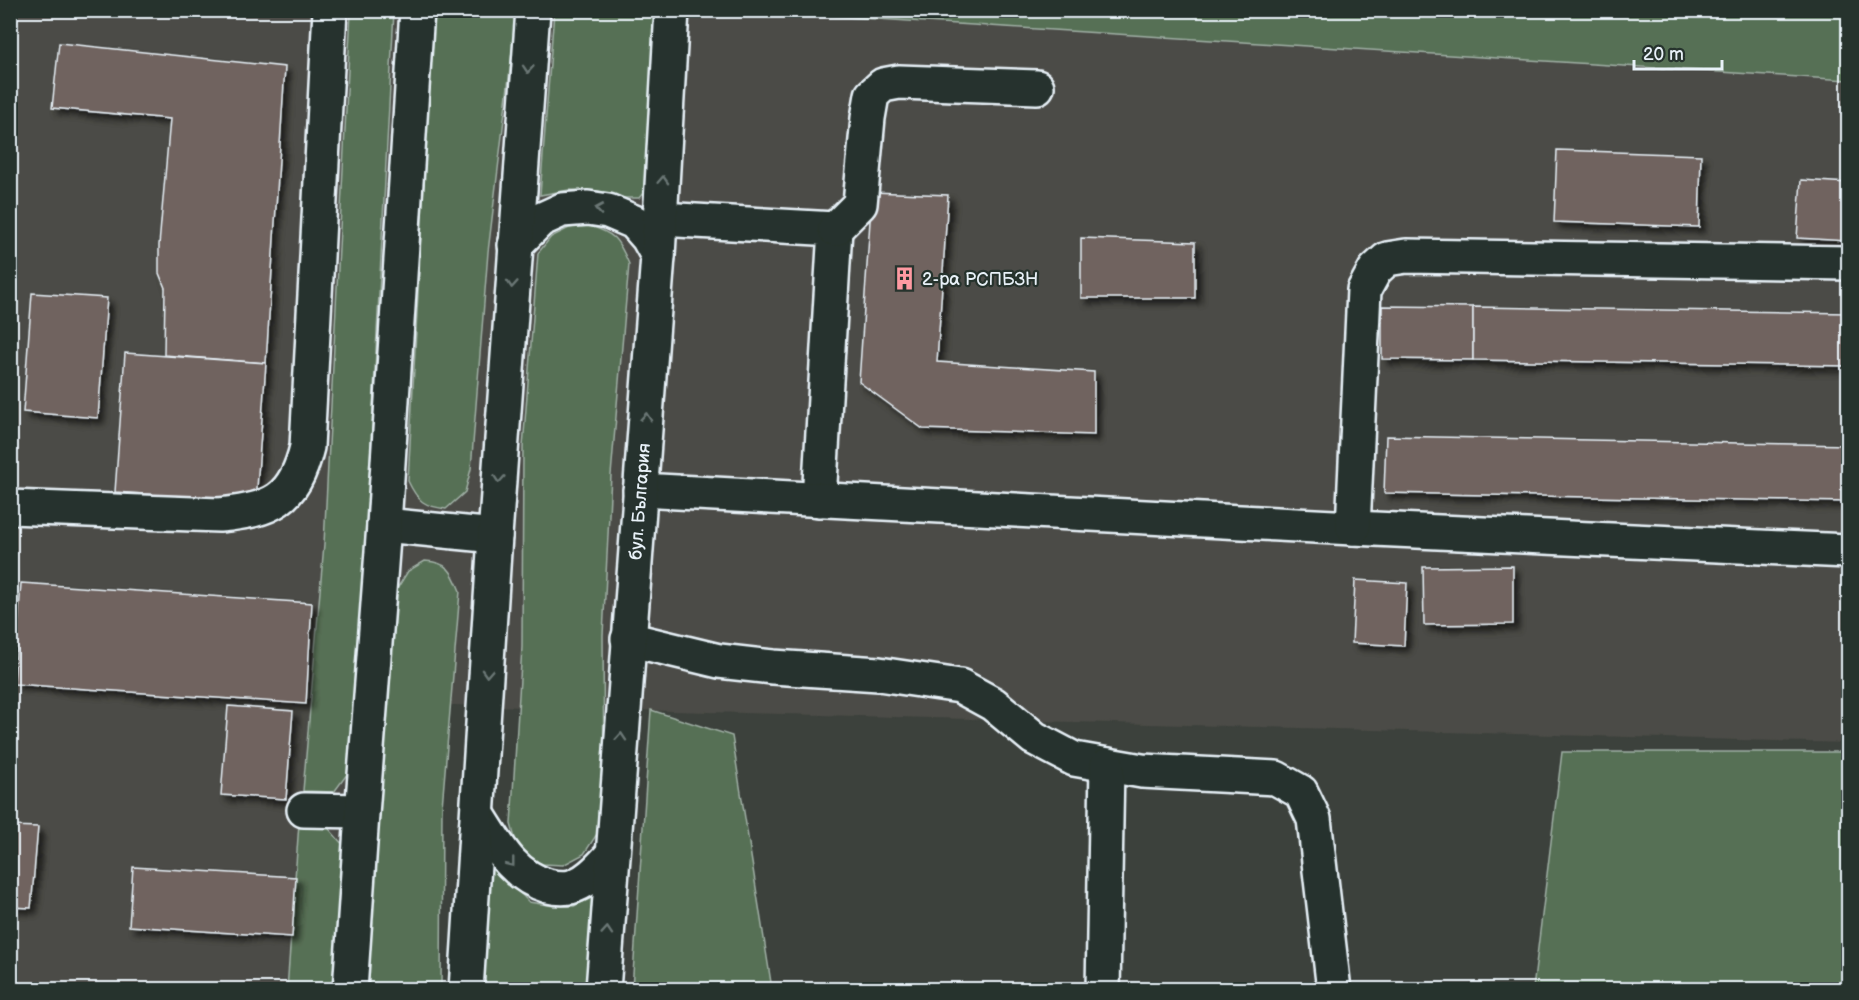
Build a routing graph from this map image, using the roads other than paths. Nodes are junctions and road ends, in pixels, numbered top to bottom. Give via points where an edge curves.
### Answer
1 (330, 10) edge
2 (417, 10) edge
3 (533, 10) edge
4 (672, 10) edge
5 (1037, 87) dead end
6 (660, 219) junction
7 (835, 229) junction
8 (515, 245) junction
9 (658, 256) junction
10 (1848, 263) edge
11 (640, 490) junction
12 (819, 500) junction
13 (10, 507) edge
14 (384, 525) junction
15 (1353, 528) junction
16 (495, 536) junction
17 (1848, 550) edge
18 (628, 639) junction
19 (1107, 765) junction
20 (304, 810) dead end
21 (362, 811) junction
22 (478, 815) junction
23 (612, 855) junction
24 (350, 990) edge
25 (466, 990) edge
26 (603, 990) edge
27 (1104, 990) edge
28 (1334, 990) edge

1 - 13 main road via 307,447 302,468 291,487 262,508 219,515
2 - 14 main road
3 -> 8 main road
6 -> 4 main road, бул. България
5 - 7 main road via 899,82 884,85 872,95 860,204
6 - 7 main road
6 - 9 main road, бул. България
7 - 12 main road
9 -> 8 main road via 634,222 588,208 562,210 540,220
8 -> 16 main road
11 -> 9 main road, бул. България
10 - 15 main road via 1406,256 1387,259 1375,270 1364,290
11 - 12 main road
11 - 18 main road, бул. България
12 - 15 main road
14 - 16 main road
14 - 21 main road
15 - 17 main road
16 -> 22 main road
18 - 19 main road via 719,661 879,674 960,687 993,704 1034,738 1074,759
23 -> 18 main road, бул. България
19 - 27 main road
19 - 28 main road via 1142,771 1276,778 1301,792 1314,819
20 - 21 main road
21 - 24 main road
22 -> 23 main road via 517,871 536,882 555,887 575,886 591,877
22 - 25 main road
26 -> 23 main road, бул. България

